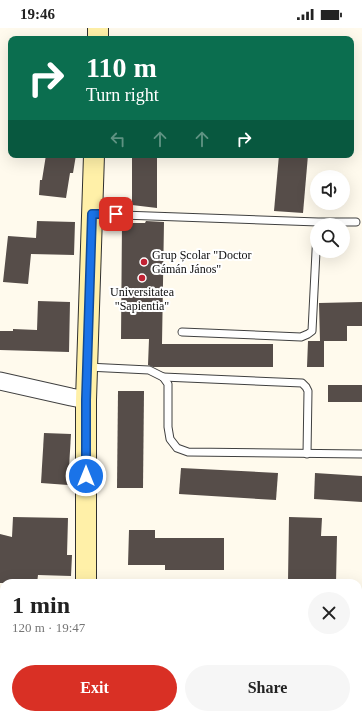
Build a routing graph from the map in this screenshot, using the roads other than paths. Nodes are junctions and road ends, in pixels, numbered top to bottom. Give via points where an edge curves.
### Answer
1 (94, 158) edge
2 (92, 214) junction
3 (350, 222) edge
4 (356, 222) dead end
5 (310, 223) edge
6 (316, 258) edge
7 (182, 332) dead end
8 (87, 367) junction
9 (163, 377) junction
10 (0, 380) edge
11 (86, 400) junction
12 (307, 454) junction
13 (362, 454) edge
14 (86, 579) edge

1 - 2 main road
2 - 5 lane
2 - 8 main road
3 - 4 lane
6 - 7 lane via 312,331 308,334 301,337
8 - 9 lane via 149,370
8 - 11 main road
9 - 12 lane via 168,384 170,439 177,448 188,452
9 - 12 lane via 302,383 308,391
10 - 11 street
11 - 14 main road
12 - 13 lane

